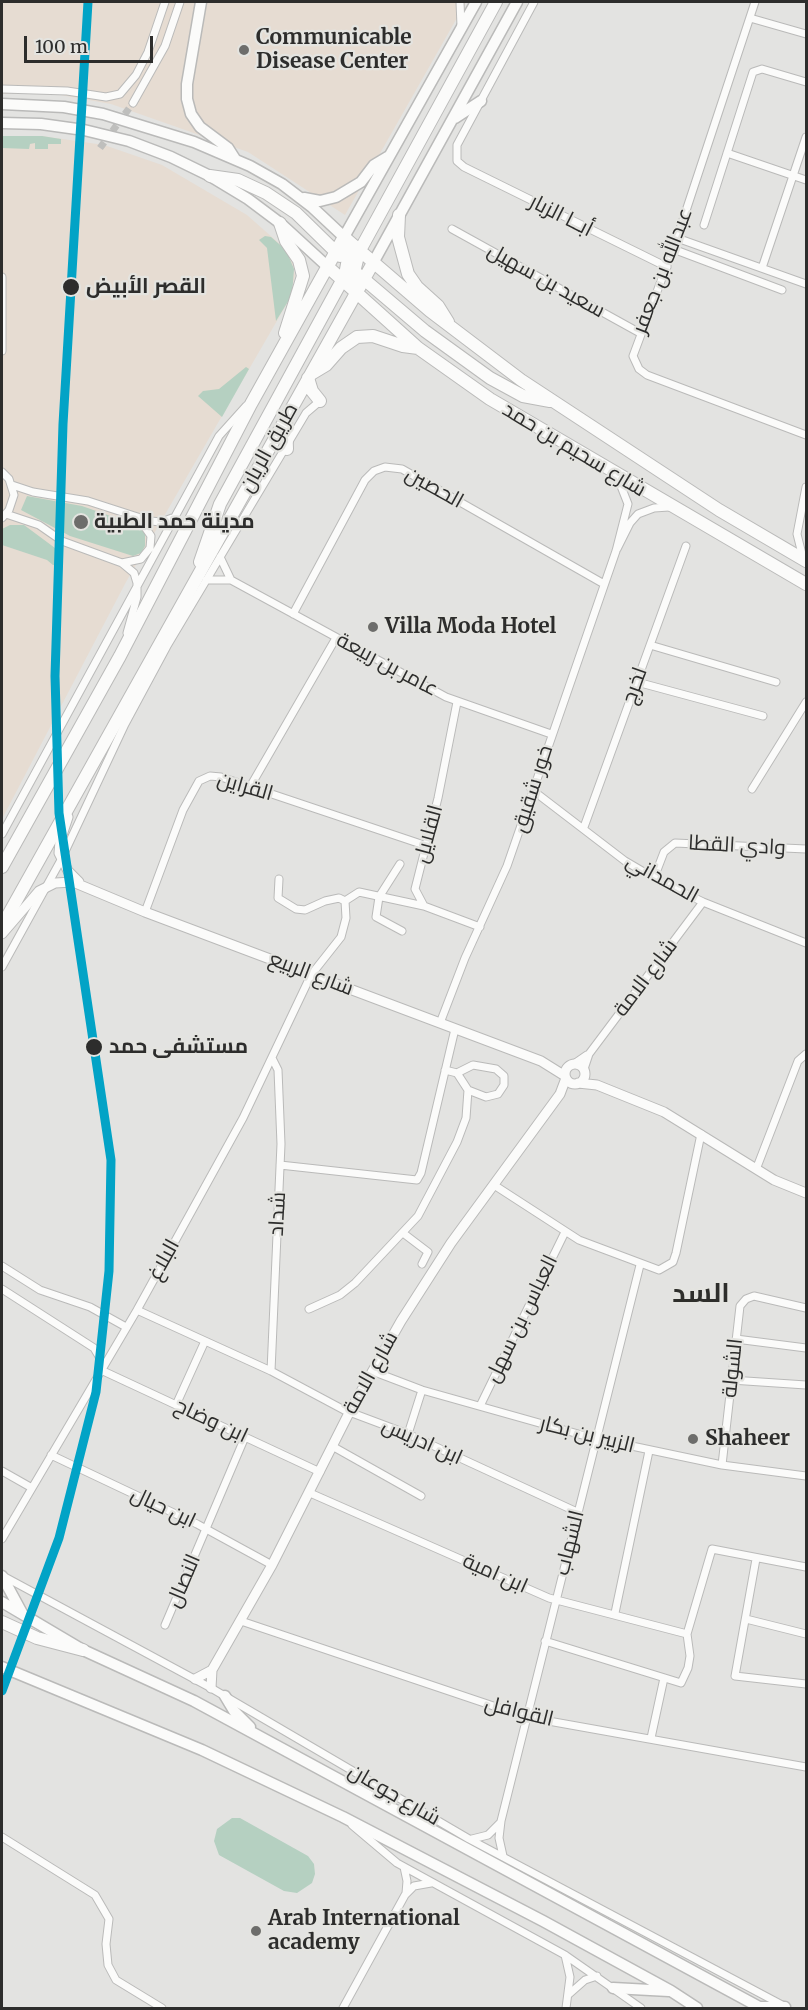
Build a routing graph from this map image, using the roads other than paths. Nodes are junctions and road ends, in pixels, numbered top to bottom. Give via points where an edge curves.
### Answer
1 (165, 2) edge
2 (180, 2) edge
3 (201, 2) edge
4 (460, 2) edge
5 (477, 2) edge
6 (496, 2) edge
7 (517, 2) edge
8 (534, 2) edge
9 (754, 2) edge
10 (750, 18) junction
11 (461, 29) junction
12 (807, 34) edge
13 (807, 82) edge
14 (2, 89) edge
15 (481, 101) junction
16 (133, 103) tunnel mouth
17 (2, 104) edge
18 (452, 120) junction
19 (2, 123) edge
20 (807, 137) edge
21 (727, 153) junction
22 (390, 156) junction
23 (235, 159) junction
24 (210, 176) junction
25 (793, 176) junction
26 (807, 180) edge
27 (297, 195) junction
28 (399, 215) junction
29 (280, 223) junction
30 (704, 225) dead end
31 (452, 229) dead end
32 (344, 237) junction
33 (677, 238) junction
34 (673, 249) junction
35 (336, 253) junction
36 (373, 263) junction
37 (328, 267) junction
38 (667, 267) junction
39 (353, 268) junction
40 (762, 268) junction
41 (2, 277) edge
42 (807, 284) edge
43 (783, 290) dead end
44 (356, 293) junction
45 (451, 328) junction
46 (640, 333) junction
47 (284, 346) junction
48 (418, 348) junction
49 (2, 351) edge
50 (309, 376) junction
51 (320, 401) joint
52 (551, 401) junction
53 (251, 404) junction
54 (286, 417) junction
55 (807, 435) edge
56 (287, 449) junction
57 (2, 472) edge
58 (617, 476) junction
59 (12, 485) junction
60 (807, 487) edge
61 (671, 507) junction
62 (4, 516) edge
63 (175, 517) junction
64 (138, 519) junction
65 (686, 546) dead end
66 (616, 551) junction
67 (220, 557) junction
68 (805, 560) edge
69 (122, 563) junction
70 (202, 577) junction
71 (231, 580) junction
72 (138, 583) junction
73 (603, 584) junction
74 (807, 584) edge
75 (293, 614) junction
76 (336, 638) junction
77 (650, 645) junction
78 (120, 656) junction
79 (637, 682) junction
80 (776, 682) dead end
81 (457, 702) junction
82 (807, 702) edge
83 (763, 716) dead end
84 (551, 734) junction
85 (250, 787) junction
86 (531, 789) junction
87 (752, 789) dead end
88 (76, 792) junction
89 (584, 827) junction
90 (2, 834) edge
91 (427, 846) junction
92 (807, 849) edge
93 (61, 860) junction
94 (400, 864) dead end
95 (2, 867) edge
96 (279, 879) dead end
97 (654, 879) junction
98 (82, 884) junction
99 (47, 886) junction
100 (379, 897) junction
101 (345, 901) junction
102 (703, 902) junction
103 (424, 906) junction
104 (145, 912) junction
105 (2, 926) edge
106 (480, 927) junction
107 (402, 931) dead end
108 (2, 934) edge
109 (807, 943) edge
110 (2, 967) edge
111 (311, 975) junction
112 (440, 1023) junction
113 (455, 1029) junction
114 (589, 1054) junction
115 (807, 1054) edge
116 (272, 1058) junction
117 (541, 1061) junction
118 (572, 1064) junction
119 (445, 1070) junction
120 (584, 1071) junction
121 (457, 1073) junction
122 (565, 1077) junction
123 (577, 1084) junction
124 (597, 1085) junction
125 (468, 1090) junction
126 (560, 1094) junction
127 (701, 1134) junction
128 (280, 1165) junction
129 (757, 1167) junction
130 (494, 1185) junction
131 (807, 1193) edge
132 (565, 1232) junction
133 (403, 1233) junction
134 (422, 1264) dead end
135 (640, 1265) junction
136 (2, 1266) edge
137 (2, 1289) edge
138 (807, 1308) edge
139 (309, 1309) dead end
140 (136, 1310) junction
141 (126, 1326) junction
142 (736, 1339) junction
143 (205, 1341) junction
144 (807, 1348) edge
145 (103, 1368) junction
146 (271, 1371) junction
147 (372, 1371) junction
148 (732, 1380) junction
149 (807, 1385) edge
150 (422, 1390) junction
151 (176, 1405) junction
152 (480, 1406) junction
153 (350, 1411) junction
154 (408, 1434) junction
155 (245, 1437) junction
156 (596, 1438) junction
157 (332, 1446) junction
158 (649, 1451) junction
159 (51, 1455) junction
160 (722, 1465) junction
161 (2, 1471) edge
162 (320, 1472) junction
163 (807, 1476) edge
164 (32, 1488) junction
165 (310, 1493) junction
166 (421, 1496) dead end
167 (577, 1512) junction
168 (206, 1528) junction
169 (2, 1539) edge
170 (756, 1559) junction
171 (272, 1565) junction
172 (807, 1567) edge
173 (2, 1576) edge
174 (556, 1600) junction
175 (2, 1602) edge
176 (22, 1613) junction
177 (615, 1613) junction
178 (746, 1619) junction
179 (2, 1622) edge
180 (241, 1622) junction
181 (165, 1625) dead end
182 (687, 1634) junction
183 (807, 1634) edge
184 (545, 1641) junction
185 (83, 1650) junction
186 (2, 1667) edge
187 (212, 1670) junction
188 (664, 1678) junction
189 (195, 1679) junction
190 (807, 1684) edge
191 (212, 1688) junction
192 (225, 1696) junction
193 (526, 1718) junction
194 (261, 1737) junction
195 (651, 1738) junction
196 (807, 1767) edge
197 (344, 1818) junction
198 (501, 1821) junction
199 (2, 1837) edge
200 (470, 1839) junction
201 (503, 1856) junction
202 (521, 1866) junction
203 (404, 1867) junction
204 (504, 1869) junction
205 (433, 1883) junction
206 (405, 1895) junction
207 (565, 1955) junction
208 (597, 1976) junction
209 (613, 1988) junction
210 (671, 1991) junction
211 (568, 1995) junction
212 (162, 2008) edge
213 (343, 2008) edge
214 (566, 2008) edge
215 (641, 2008) edge
216 (698, 2008) edge
217 (760, 2008) edge
218 (787, 2008) edge

1 - 14 street via 148,52 120,94 106,97
2 - 16 street via 165,46
3 - 23 main road via 187,99 200,127 228,148
4 - 11 street
5 - 11 main road, طريق الريان
6 - 39 highway
7 - 18 main road
8 - 15 street
9 - 10 street, عبدالله بن جعفر
10 - 12 street
10 - 33 street, عبدالله بن جعفر
11 - 22 main road, طريق الريان
13 - 21 street via 755,70
15 - 18 main road
15 - 38 street, أبــا الزبار via 457,145 457,161
17 - 23 main road via 64,107 103,114
18 - 28 main road
19 - 24 main road via 51,125 107,135 150,148
20 - 25 street
21 - 25 street
21 - 30 street
22 - 27 main road via 374,165 361,182 336,197 314,201
22 - 32 main road, طريق الريان
23 - 27 main road
24 - 29 main road
24 - 35 highway via 238,180 266,193 296,213
25 - 26 street
25 - 40 street
27 - 32 main road
28 - 36 main road
28 - 45 highway via 398,237 408,274 438,306
29 - 37 main road
29 - 47 highway via 303,276
31 - 46 street, سعيد بن سهيل
32 - 35 highway, طريق الريان
32 - 39 highway
33 - 34 street, عبدالله بن جعفر
33 - 40 street
34 - 38 street, عبدالله بن جعفر
34 - 43 street
35 - 37 highway, طريق الريان
35 - 39 highway
36 - 39 highway, شارع سحيم بن حمد
36 - 39 highway
36 - 45 highway, شارع سحيم بن حمد
37 - 39 highway
37 - 47 highway, طريق الريان
38 - 46 street, عبدالله بن جعفر
39 - 44 highway
39 - 52 highway via 425,331 489,378 523,396
39 - 70 highway via 220,504 208,531
40 - 42 street
41 - 49 street
44 - 48 highway, شارع سحيم بن حمد
44 - 50 highway, طريق الريان
45 - 52 highway, شارع سحيم بن حمد
46 - 55 street, عبدالله بن جعفر via 633,356 642,372
47 - 53 highway, طريق الريان
48 - 50 highway via 373,336 357,337
48 - 58 highway, شارع سحيم بن حمد via 490,399
50 - 51 highway
50 - 54 highway, طريق الريان
51 - 56 street, طريق الريان via 306,413
52 - 68 highway, شارع سحيم بن حمد via 719,510
53 - 63 street, طريق الريان via 225,427
53 - 78 highway, طريق الريان
54 - 56 highway
54 - 70 highway, طريق الريان
56 - 67 street, طريق الريان
57 - 59 street
58 - 61 highway, شارع سحيم بن حمد
58 - 66 street, خور شقيق via 628,508
59 - 62 street via 14,500
59 - 64 street via 88,501
60 - 68 street via 797,534
61 - 66 street, خور شقيق via 638,514
61 - 74 highway, شارع سحيم بن حمد
62 - 69 street via 32,521 68,543
63 - 64 street via 162,522
63 - 72 street, طريق الريان
64 - 69 street via 151,536 150,548 141,560
65 - 77 street, لخرج
66 - 73 street, خور شقيق
67 - 70 street, طريق الريان
67 - 71 street
69 - 72 street via 134,573
70 - 71 street, عامر بن ربيعة
70 - 88 highway, طريق الريان
70 - 93 street, طريق الريان via 125,724
71 - 75 street, عامر بن ربيعة
72 - 78 street
72 - 90 street, طريق الريان
73 - 75 street, الحصين via 391,466 379,469 365,480
73 - 84 street, خور شقيق
75 - 76 street, عامر بن ربيعة
76 - 81 street, عامر بن ربيعة
76 - 85 street
77 - 79 street, لخرج
77 - 80 street
78 - 95 highway, طريق الريان
79 - 83 street
79 - 89 street, لخرج
81 - 84 street, عامر بن ربيعة
81 - 91 street, القلايل
82 - 87 street
84 - 86 street, خور شقيق
85 - 91 street, القراين
85 - 104 street, القراين via 215,776 199,781 177,821
86 - 89 street, الحمداني
86 - 106 street, خور شقيق via 507,866
88 - 93 street via 60,841
88 - 105 highway, طريق الريان
89 - 97 street, الحمداني
91 - 103 street, القلايل via 415,889
92 - 97 street, وادي القطا via 675,843 664,852
93 - 98 street, شارع الربيع
93 - 99 street, طريق الريان
94 - 100 street
96 - 101 street via 278,898 296,909 306,910 339,898
97 - 102 street, الحمداني
98 - 99 street, شارع الربيع via 63,881
98 - 104 street, شارع الربيع
99 - 108 street
99 - 110 street, طريق الريان
100 - 101 street via 359,892
100 - 103 street
100 - 107 street via 376,917
101 - 111 street, البلاغ via 348,909 341,937
102 - 109 street, الحمداني
102 - 114 street, شارع الامة
103 - 106 street
104 - 111 street, شارع الربيع
106 - 112 street, خور شقيق
111 - 112 street, شارع الربيع
111 - 116 street, البلاغ
112 - 113 street, شارع الربيع
113 - 117 street, شارع الربيع
113 - 119 street
114 - 118 street, شارع الامة
114 - 120 street, شارع الامة
115 - 129 street via 798,1061
116 - 128 street, شداد via 278,1070
116 - 140 street, البلاغ
117 - 118 street, شارع الربيع
117 - 122 street, شارع الربيع
118 - 120 street
118 - 122 street, شارع الامة
119 - 121 street
119 - 128 street via 417,1180
120 - 123 street
120 - 124 street
121 - 125 street
121 - 125 street via 473,1065 496,1069 504,1076 504,1085 493,1097
122 - 123 street, شارع الربيع
122 - 126 street, شارع الامة
123 - 124 street
123 - 126 street, شارع الامة
124 - 127 street via 664,1112
125 - 133 street via 466,1118 457,1142 430,1197
126 - 130 street, شارع الامة
127 - 129 street
127 - 135 street via 673,1262 659,1270
128 - 146 street, شداد
129 - 131 street via 774,1180
130 - 132 street
130 - 147 street, شارع الامة via 438,1262
132 - 135 street
132 - 152 street, العباس بن سهل
133 - 134 street via 428,1252
133 - 139 street via 340,1295
135 - 156 street, الشهاب
136 - 141 street via 40,1290 90,1307
137 - 145 street via 94,1348
138 - 142 street, الشولة via 750,1297 740,1306
140 - 141 street, البلاغ
140 - 143 street, ابن ادريس
141 - 145 street, البلاغ
142 - 144 street
142 - 148 street, الشولة
143 - 146 street, ابن ادريس
143 - 151 street
145 - 151 street, ابن وضاح
145 - 159 street, البلاغ
146 - 153 street, ابن ادريس
147 - 150 street, الزبير بن بكار
147 - 153 street, شارع الامة
148 - 149 street
148 - 160 street, الشولة
150 - 152 street, الزبير بن بكار
150 - 154 street
151 - 155 street, ابن وضاح
152 - 156 street, الزبير بن بكار
153 - 154 street, ابن ادريس
153 - 157 street, شارع الامة
154 - 167 street, ابن ادريس
155 - 162 street, ابن وضاح
155 - 168 street, النصال
156 - 158 street, الزبير بن بكار
156 - 167 street, الشهاب
157 - 162 street, شارع الامة
157 - 166 street
158 - 160 street, الزبير بن بكار
158 - 177 street
159 - 164 street, البلاغ
159 - 168 street, ابن حيال
160 - 163 street, الزبير بن بكار
161 - 164 street
162 - 165 street, شارع الامة
164 - 169 street, البلاغ
165 - 171 street, شارع الامة
165 - 174 street, ابن امية
167 - 174 street, الشهاب
168 - 171 street, ابن حيال
168 - 181 street, النصال
170 - 172 street
170 - 178 street
170 - 182 street via 712,1549
171 - 180 street, شارع الامة
173 - 176 main road
173 - 189 street, شارع جوعان
174 - 177 street, ابن امية
174 - 184 street, الشهاب
175 - 176 main road, شارع جوعان
176 - 185 main road, شارع جوعان
177 - 182 street, ابن امية
178 - 183 street
178 - 190 street via 735,1676
179 - 185 highway via 37,1638
180 - 187 street, شارع الامة
180 - 193 street, القوافل
182 - 188 street via 690,1656 685,1677 681,1683
184 - 188 street
184 - 193 street, الشهاب
185 - 194 main road, شارع جوعان
186 - 197 main road, شارع جوعان via 202,1750
187 - 189 street
187 - 191 street
188 - 195 street
189 - 191 street, شارع جوعان
191 - 192 street, شارع جوعان
192 - 194 main road
192 - 200 street, شارع جوعان
193 - 195 street, القوافل
193 - 198 street, الشهاب
194 - 204 main road, شارع جوعان
195 - 196 street, القوافل
197 - 203 street, شارع جوعان
197 - 210 main road, شارع جوعان via 493,1893
198 - 200 street via 488,1835
198 - 201 street, الشهاب
199 - 212 street via 95,1895 109,1919 108,1965 116,1980
200 - 201 street, شارع جوعان
201 - 202 street, شارع جوعان
202 - 204 street
202 - 218 street, شارع جوعان
203 - 205 street, شارع جوعان
203 - 206 street
204 - 217 main road, شارع جوعان
205 - 206 street via 420,1883
205 - 207 street, شارع جوعان
206 - 213 street
207 - 208 street, شارع جوعان
207 - 211 street via 570,1977
208 - 209 street, شارع جوعان
208 - 211 street via 585,1980
209 - 210 main road
209 - 215 street, شارع جوعان
210 - 216 main road, شارع جوعان
211 - 214 street
217 - 218 main road

